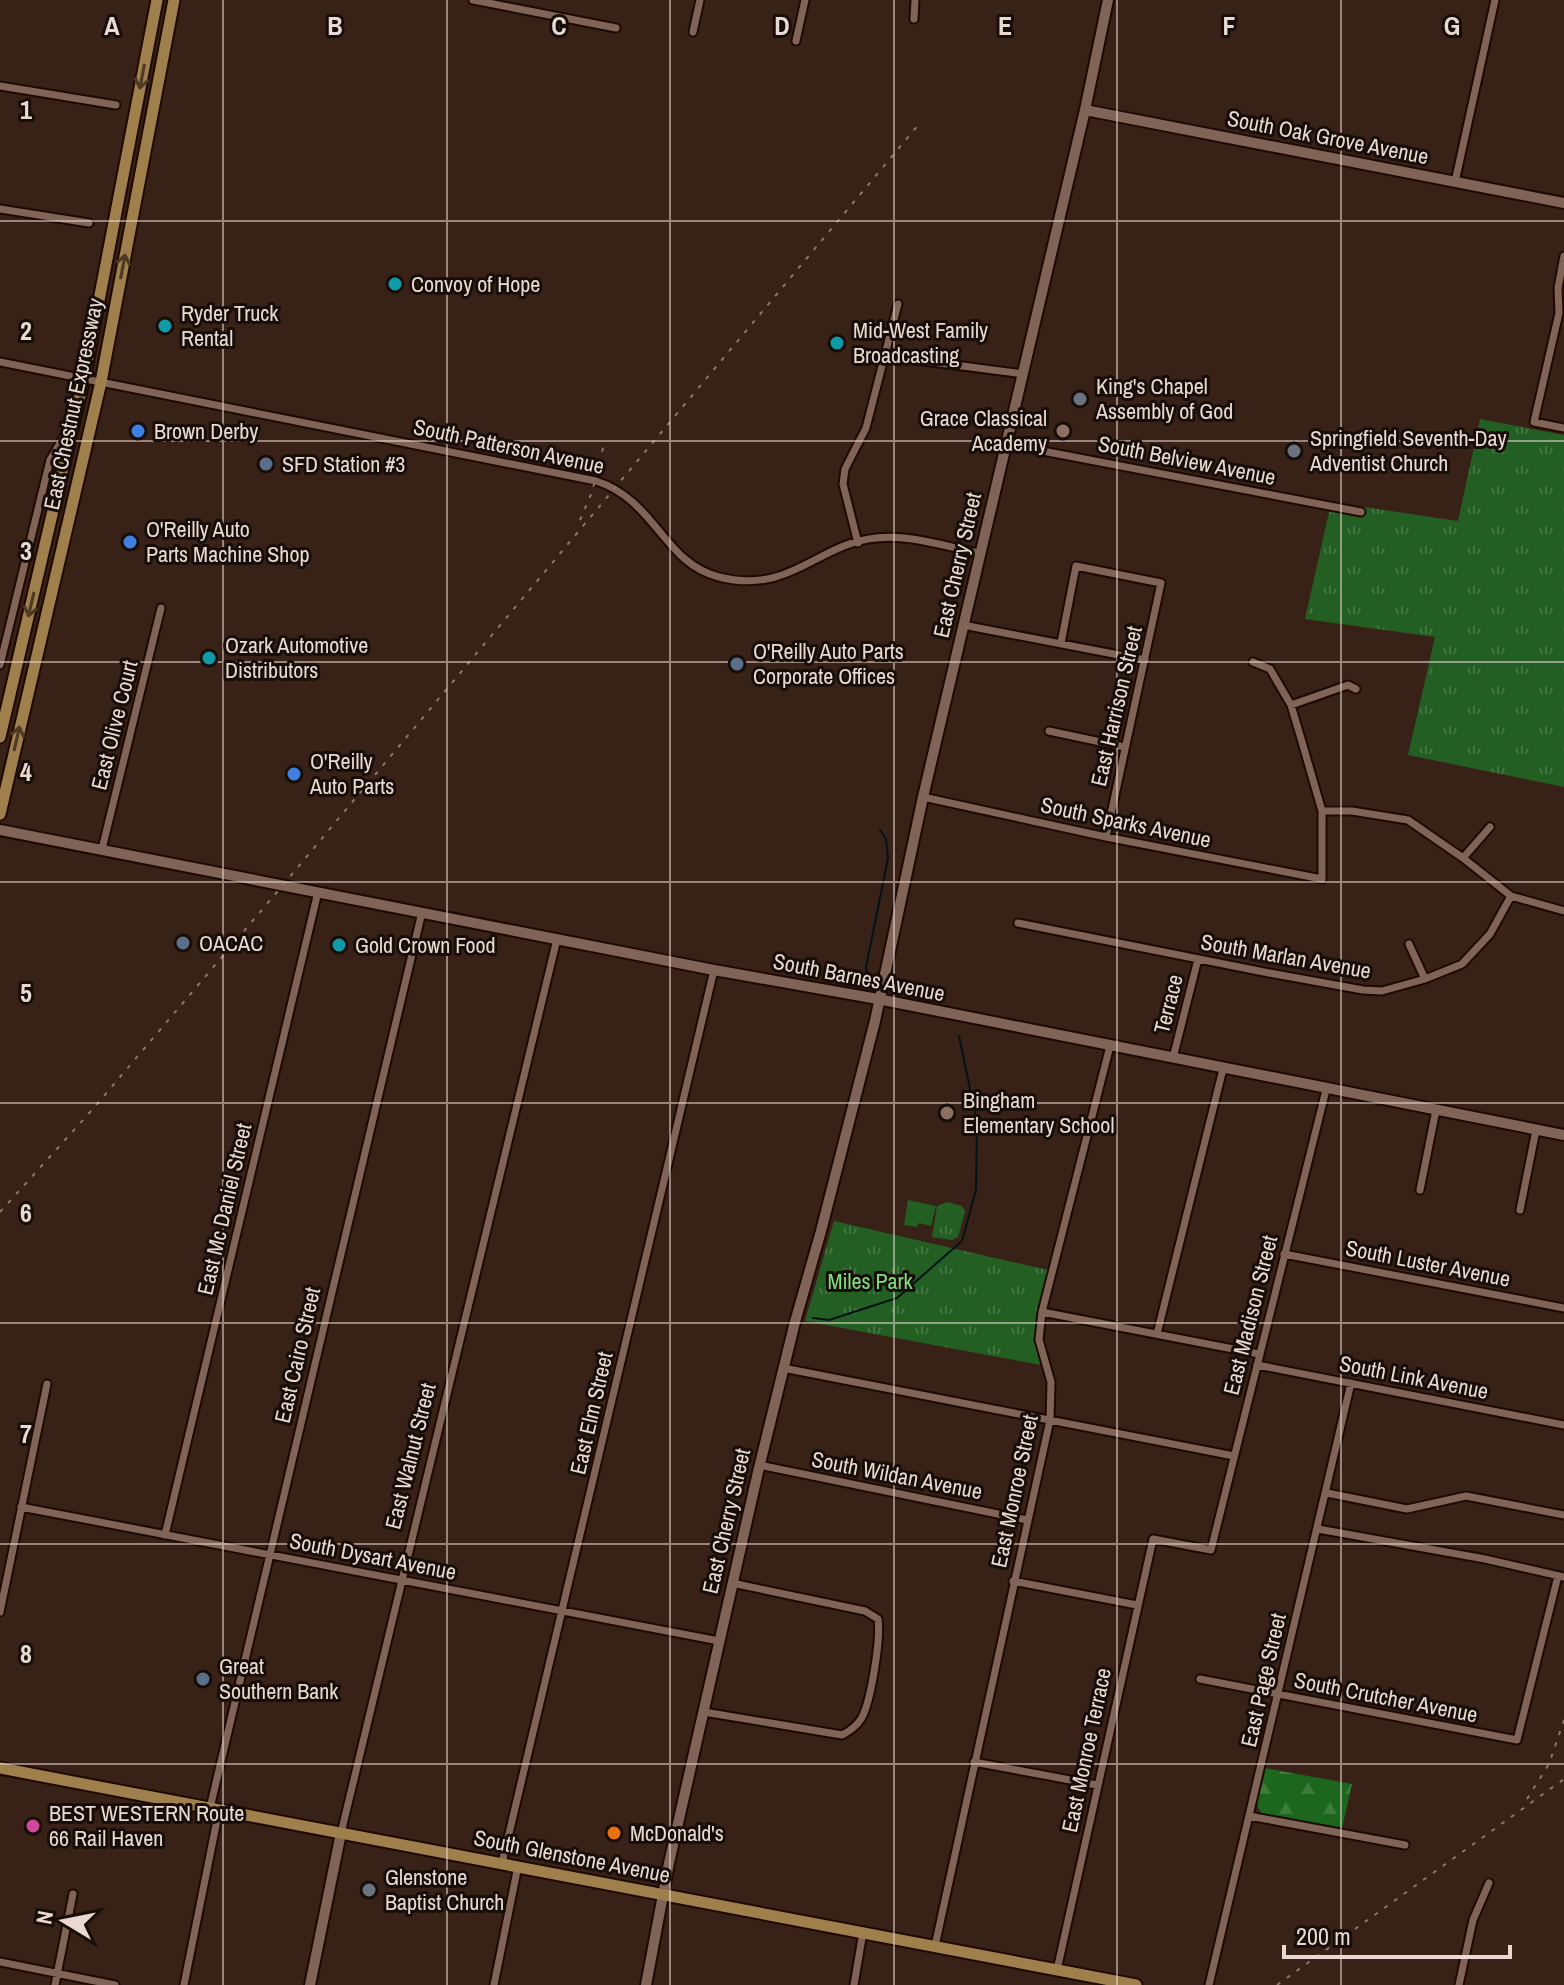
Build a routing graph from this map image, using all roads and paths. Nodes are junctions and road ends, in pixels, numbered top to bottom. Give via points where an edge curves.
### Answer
1 (157, 0) edge
2 (174, 0) edge
3 (473, 0) edge
4 (700, 0) edge
5 (805, 0) edge
6 (915, 0) edge
7 (1108, 0) edge
8 (1493, 0) edge
9 (914, 19) dead end
10 (616, 28) dead end
11 (693, 32) dead end
12 (796, 41) dead end
13 (0, 86) edge
14 (116, 105) dead end
15 (1085, 110) junction
16 (1455, 182) junction
17 (1564, 203) edge
18 (0, 209) edge
19 (89, 223) dead end
20 (1564, 256) edge
21 (898, 304) dead end
22 (886, 356) junction
23 (0, 362) edge
24 (1023, 374) junction
25 (84, 378) junction
26 (101, 382) junction
27 (74, 420) junction
28 (1564, 428) edge
29 (1006, 444) junction
30 (1361, 512) dead end
31 (858, 543) junction
32 (980, 553) junction
33 (161, 608) dead end
34 (963, 625) junction
35 (1061, 643) junction
36 (1145, 660) junction
37 (1253, 662) dead end
38 (0, 665) edge
39 (1356, 689) dead end
40 (1291, 705) junction
41 (1049, 731) dead end
42 (0, 737) edge
43 (1124, 747) junction
44 (923, 797) junction
45 (1322, 811) junction
46 (0, 814) edge
47 (1490, 827) dead end
48 (0, 830) edge
49 (1106, 837) junction
50 (102, 849) junction
51 (1463, 858) junction
52 (318, 892) junction
53 (1511, 896) junction
54 (1564, 911) edge
55 (422, 912) junction
56 (1018, 923) dead end
57 (557, 939) junction
58 (1409, 944) dead end
59 (1198, 959) junction
60 (714, 970) junction
61 (1425, 979) junction
62 (878, 999) junction
63 (1110, 1046) junction
64 (1173, 1058) junction
65 (1223, 1069) junction
66 (1326, 1090) junction
67 (1436, 1110) junction
68 (1536, 1130) junction
69 (1564, 1135) edge
70 (1420, 1190) dead end
71 (1520, 1210) dead end
72 (1284, 1254) junction
73 (1564, 1308) edge
74 (1042, 1312) junction
75 (1157, 1334) junction
76 (1259, 1354) junction
77 (1257, 1365) junction
78 (783, 1368) junction
79 (1351, 1383) junction
80 (47, 1384) dead end
81 (1050, 1420) junction
82 (1564, 1425) edge
83 (1234, 1456) junction
84 (759, 1465) junction
85 (1327, 1493) junction
86 (21, 1507) junction
87 (1564, 1515) edge
88 (1027, 1520) junction
89 (1318, 1529) junction
90 (165, 1535) junction
91 (1153, 1539) joint
92 (268, 1554) junction
93 (1561, 1576) edge
94 (401, 1579) junction
95 (1013, 1581) junction
96 (732, 1583) junction
97 (1137, 1605) junction
98 (564, 1611) junction
99 (0, 1612) edge
100 (719, 1641) junction
101 (1200, 1679) dead end
102 (1278, 1694) junction
103 (704, 1712) junction
104 (974, 1762) junction
105 (0, 1768) edge
106 (1097, 1785) junction
107 (214, 1809) junction
108 (1249, 1816) junction
109 (341, 1833) junction
110 (1405, 1845) dead end
111 (502, 1863) junction
112 (518, 1866) junction
113 (1489, 1883) dead end
114 (73, 1894) dead end
115 (663, 1894) junction
116 (863, 1932) junction
117 (935, 1946) junction
118 (0, 1962) edge
119 (1057, 1970) junction
120 (58, 1973) junction
121 (55, 1985) edge
122 (115, 1985) edge
123 (184, 1985) edge
124 (310, 1985) edge
125 (494, 1985) edge
126 (646, 1985) edge
127 (854, 1985) edge
128 (1136, 1985) edge
129 (1209, 1985) edge
130 (1459, 1985) edge

1 -> 25 main road, East Chestnut Expressway
26 -> 2 main road, East Chestnut Expressway
3 - 10 street
4 - 11 street
5 - 12 street
6 - 9 street
7 - 15 street, East Cherry Street
8 - 16 street
13 - 14 street
15 - 16 street, South Oak Grove Avenue
15 - 24 street, East Cherry Street
16 - 17 street, South Oak Grove Avenue
18 - 19 street
20 - 28 street via 1559,313 1534,422
21 - 22 street
22 - 24 street
22 - 31 street via 866,428 845,469 843,484
23 - 25 street, South Patterson Avenue
24 - 29 street, East Cherry Street
25 - 26 street, South Patterson Avenue
25 - 27 main road, East Chestnut Expressway
26 - 31 street, South Patterson Avenue via 615,487 650,517 676,552 695,568 717,576 770,579
46 -> 26 main road, East Chestnut Expressway
27 - 38 street via 50,460
27 -> 42 main road, East Chestnut Expressway
29 - 30 street, South Belview Avenue
29 - 32 street, East Cherry Street
31 - 32 street, South Patterson Avenue via 896,538
32 - 34 street, East Cherry Street
33 - 50 street, East Olive Court
34 - 35 street
34 - 44 street, East Cherry Street
35 - 36 street
35 - 36 street, East Harrison Street via 1076,566 1161,583
36 - 43 street, East Harrison Street
37 - 40 street via 1270,669
39 - 40 street via 1348,685
40 - 45 street
41 - 43 street
43 - 49 street, East Harrison Street
44 - 49 street, South Sparks Avenue
44 - 62 street, East Cherry Street
45 - 49 street, South Sparks Avenue via 1322,879
45 - 51 street via 1408,820
47 - 51 street
48 - 50 street, South Barnes Avenue
50 - 52 street, South Barnes Avenue
51 - 53 street
52 - 55 street, South Barnes Avenue
52 - 90 street, East Mc Daniel Street
53 - 54 street
53 - 61 street, South Marlan Avenue via 1490,934 1462,964
55 - 57 street, South Barnes Avenue
55 - 92 street, East Cairo Street
56 - 59 street, South Marlan Avenue
57 - 60 street, South Barnes Avenue
57 - 94 street, East Walnut Street
58 - 61 street
59 - 61 street, South Marlan Avenue via 1363,990 1382,991
59 - 64 street, Terrace
60 - 62 street, South Barnes Avenue
60 - 98 street, East Elm Street
62 - 63 street, South Barnes Avenue
62 - 78 street, East Cherry Street via 868,1021 861,1070
63 - 64 street, South Barnes Avenue
63 - 74 street, East Monroe Street
64 - 65 street, South Barnes Avenue
65 - 66 street, South Barnes Avenue
65 - 75 street
66 - 67 street, South Barnes Avenue
66 - 72 street, East Madison Street
67 - 68 street, South Barnes Avenue
67 - 70 street
68 - 69 street, South Barnes Avenue
68 - 71 street
72 - 73 street, South Luster Avenue
72 - 76 street, East Madison Street
74 - 75 street
74 - 81 street, East Monroe Street via 1039,1340 1051,1382
75 - 76 street
76 - 77 street, East Madison Street
77 - 79 street, South Link Avenue
77 - 83 street, East Madison Street
78 - 81 street
78 - 84 street, East Cherry Street
79 - 82 street, South Link Avenue
79 - 85 street, East Page Street
80 - 86 street
81 - 83 street
81 - 88 street, East Monroe Street
83 - 91 street, East Madison Street via 1211,1550
84 - 88 street, South Wildan Avenue
84 - 96 street, East Cherry Street
85 - 87 street via 1407,1509 1466,1496
85 - 89 street, East Page Street
86 - 90 street, South Dysart Avenue
86 - 99 street
88 - 95 street, East Monroe Street
89 - 93 street
89 - 102 street, East Page Street
90 - 92 street, South Dysart Avenue
91 - 97 street, East Monroe Terrace
92 - 94 street, South Dysart Avenue
92 - 107 street, East Cairo Street
93 - 102 street, South Crutcher Avenue via 1517,1740
94 - 98 street, South Dysart Avenue
94 - 109 street, East Walnut Street
95 - 97 street
95 - 104 street, East Monroe Street
96 - 100 street, East Cherry Street
96 - 103 street via 865,1611 878,1619 880,1635 864,1716 842,1735
97 - 106 street, East Monroe Terrace
98 - 100 street, South Dysart Avenue
98 - 111 street, East Elm Street
100 - 103 street, East Cherry Street
101 - 102 street, South Crutcher Avenue
102 - 108 street, East Page Street
103 - 115 street, East Cherry Street
104 - 106 street
104 - 117 street, East Monroe Street
105 - 107 main road, South Glenstone Avenue
106 - 119 street, East Monroe Terrace
107 - 109 main road, South Glenstone Avenue
107 - 123 street, East Cairo Street
108 - 110 street
108 - 129 street, East Page Street
109 - 111 main road, South Glenstone Avenue
109 - 124 street, East Walnut Street
111 - 112 main road, South Glenstone Avenue
112 - 115 main road, South Glenstone Avenue
112 - 125 street
113 - 130 street via 1473,1920
114 - 120 street
115 - 116 main road, South Glenstone Avenue
115 - 126 street, East Cherry Street
116 - 117 main road, South Glenstone Avenue
116 - 127 street
117 - 119 main road, South Glenstone Avenue
118 - 120 street
119 - 128 main road, South Glenstone Avenue
120 - 121 street
120 - 122 street

